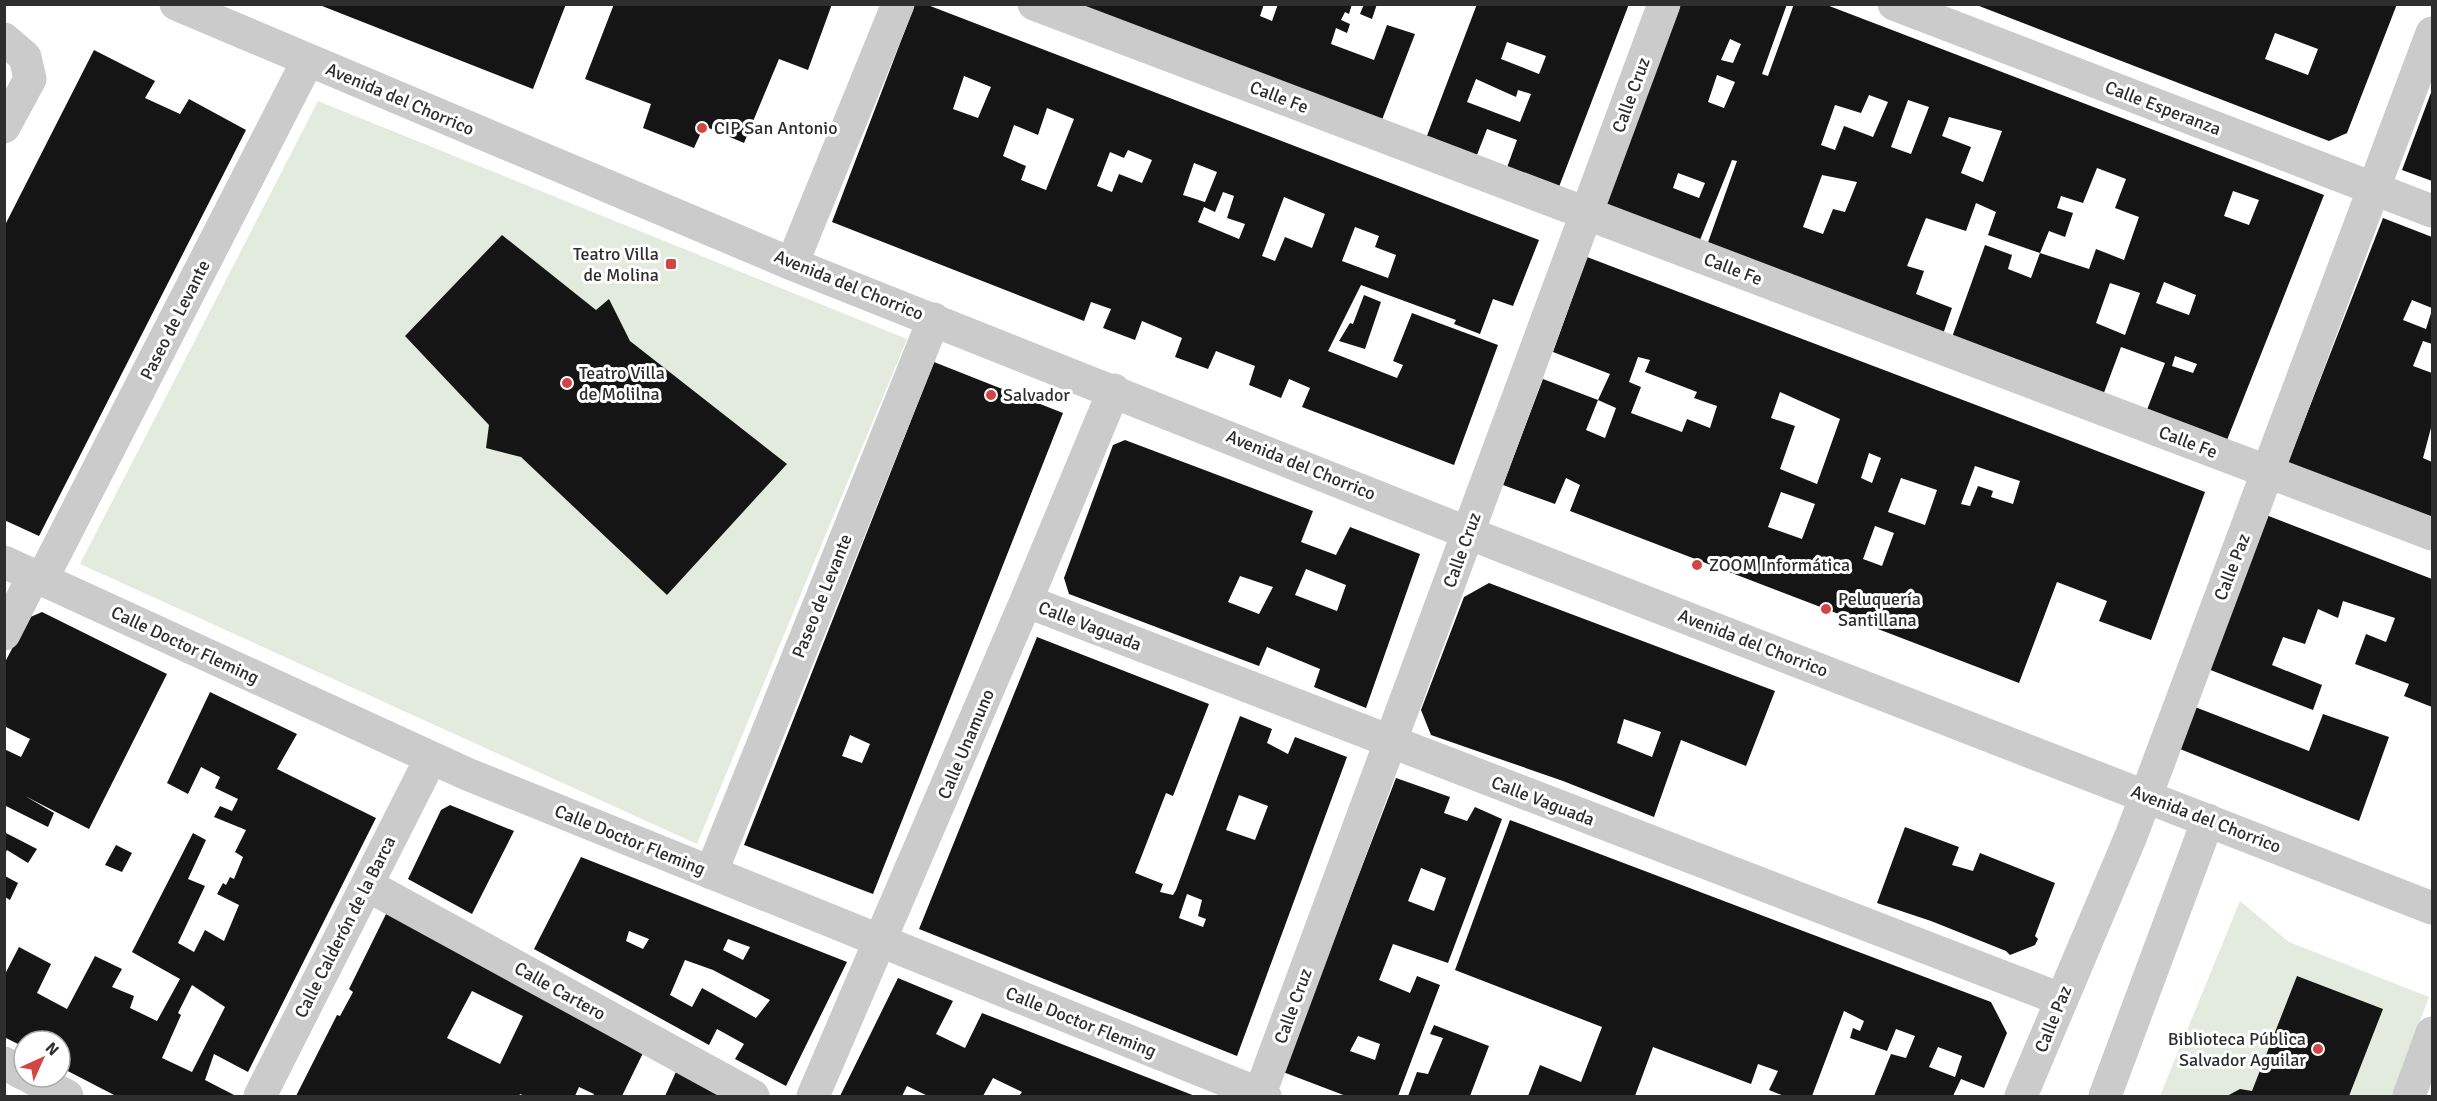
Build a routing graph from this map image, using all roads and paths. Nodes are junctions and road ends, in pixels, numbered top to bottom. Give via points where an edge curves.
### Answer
1 (176, 4) edge
2 (898, 4) edge
3 (1034, 4) edge
4 (1664, 4) edge
5 (1894, 4) edge
6 (2433, 33) edge
7 (15, 48) edge
8 (308, 60) junction
9 (4, 127) edge
10 (2374, 189) junction
11 (2433, 211) edge
12 (1586, 214) junction
13 (792, 264) junction
14 (934, 319) junction
15 (1114, 390) junction
16 (2268, 472) junction
17 (1468, 533) junction
18 (2433, 534) edge
19 (4, 562) edge
20 (38, 577) junction
21 (1026, 601) junction
22 (4, 634) edge
23 (1391, 742) junction
24 (431, 758) junction
25 (2146, 796) junction
26 (2208, 820) junction
27 (711, 873) junction
28 (367, 885) junction
29 (2433, 908) edge
30 (881, 942) junction
31 (2060, 999) junction
32 (2433, 1034) edge
33 (53, 1089) edge
34 (67, 1096) edge
35 (260, 1096) edge
36 (753, 1096) edge
37 (813, 1096) edge
38 (1262, 1096) edge
39 (2021, 1096) edge
40 (2105, 1096) edge
41 (2409, 1096) edge

1 - 8 street, Avenida del Chorrico
2 - 13 street
3 - 12 street, Calle Fe
4 - 12 street, Calle Cruz
5 - 10 street, Calle Esperanza
6 - 10 street, Calle Paz
7 - 9 street via 30,79
8 - 13 street, Avenida del Chorrico
8 - 20 street, Paseo de Levante
10 - 11 street, Calle Esperanza
10 - 16 street, Calle Paz
12 - 16 street, Calle Fe
12 - 17 street, Calle Cruz
13 - 14 street, Avenida del Chorrico
14 - 15 street, Avenida del Chorrico
14 - 27 street, Paseo de Levante
15 - 17 street, Avenida del Chorrico
15 - 21 street, Calle Unamuno
16 - 18 street, Calle Fe
16 - 25 street, Calle Paz
17 - 23 street, Calle Cruz
17 - 25 street, Avenida del Chorrico
19 - 20 street, Calle Doctor Fleming
20 - 22 street, Paseo de Levante
20 - 24 street, Calle Doctor Fleming
21 - 23 street, Calle Vaguada
21 - 30 street, Calle Unamuno
23 - 31 street, Calle Vaguada
23 - 38 street, Calle Cruz
24 - 27 street, Calle Doctor Fleming
24 - 28 street, Calle Calderón de la Barca
25 - 26 street, Avenida del Chorrico
25 - 31 street, Calle Paz
26 - 29 street, Avenida del Chorrico
26 - 40 street
27 - 30 street, Calle Doctor Fleming
28 - 35 street, Calle Calderón de la Barca
28 - 36 street, Calle Cartero
30 - 37 street, Calle Unamuno
30 - 38 street, Calle Doctor Fleming
31 - 39 street, Calle Paz
32 - 41 street
33 - 34 street

